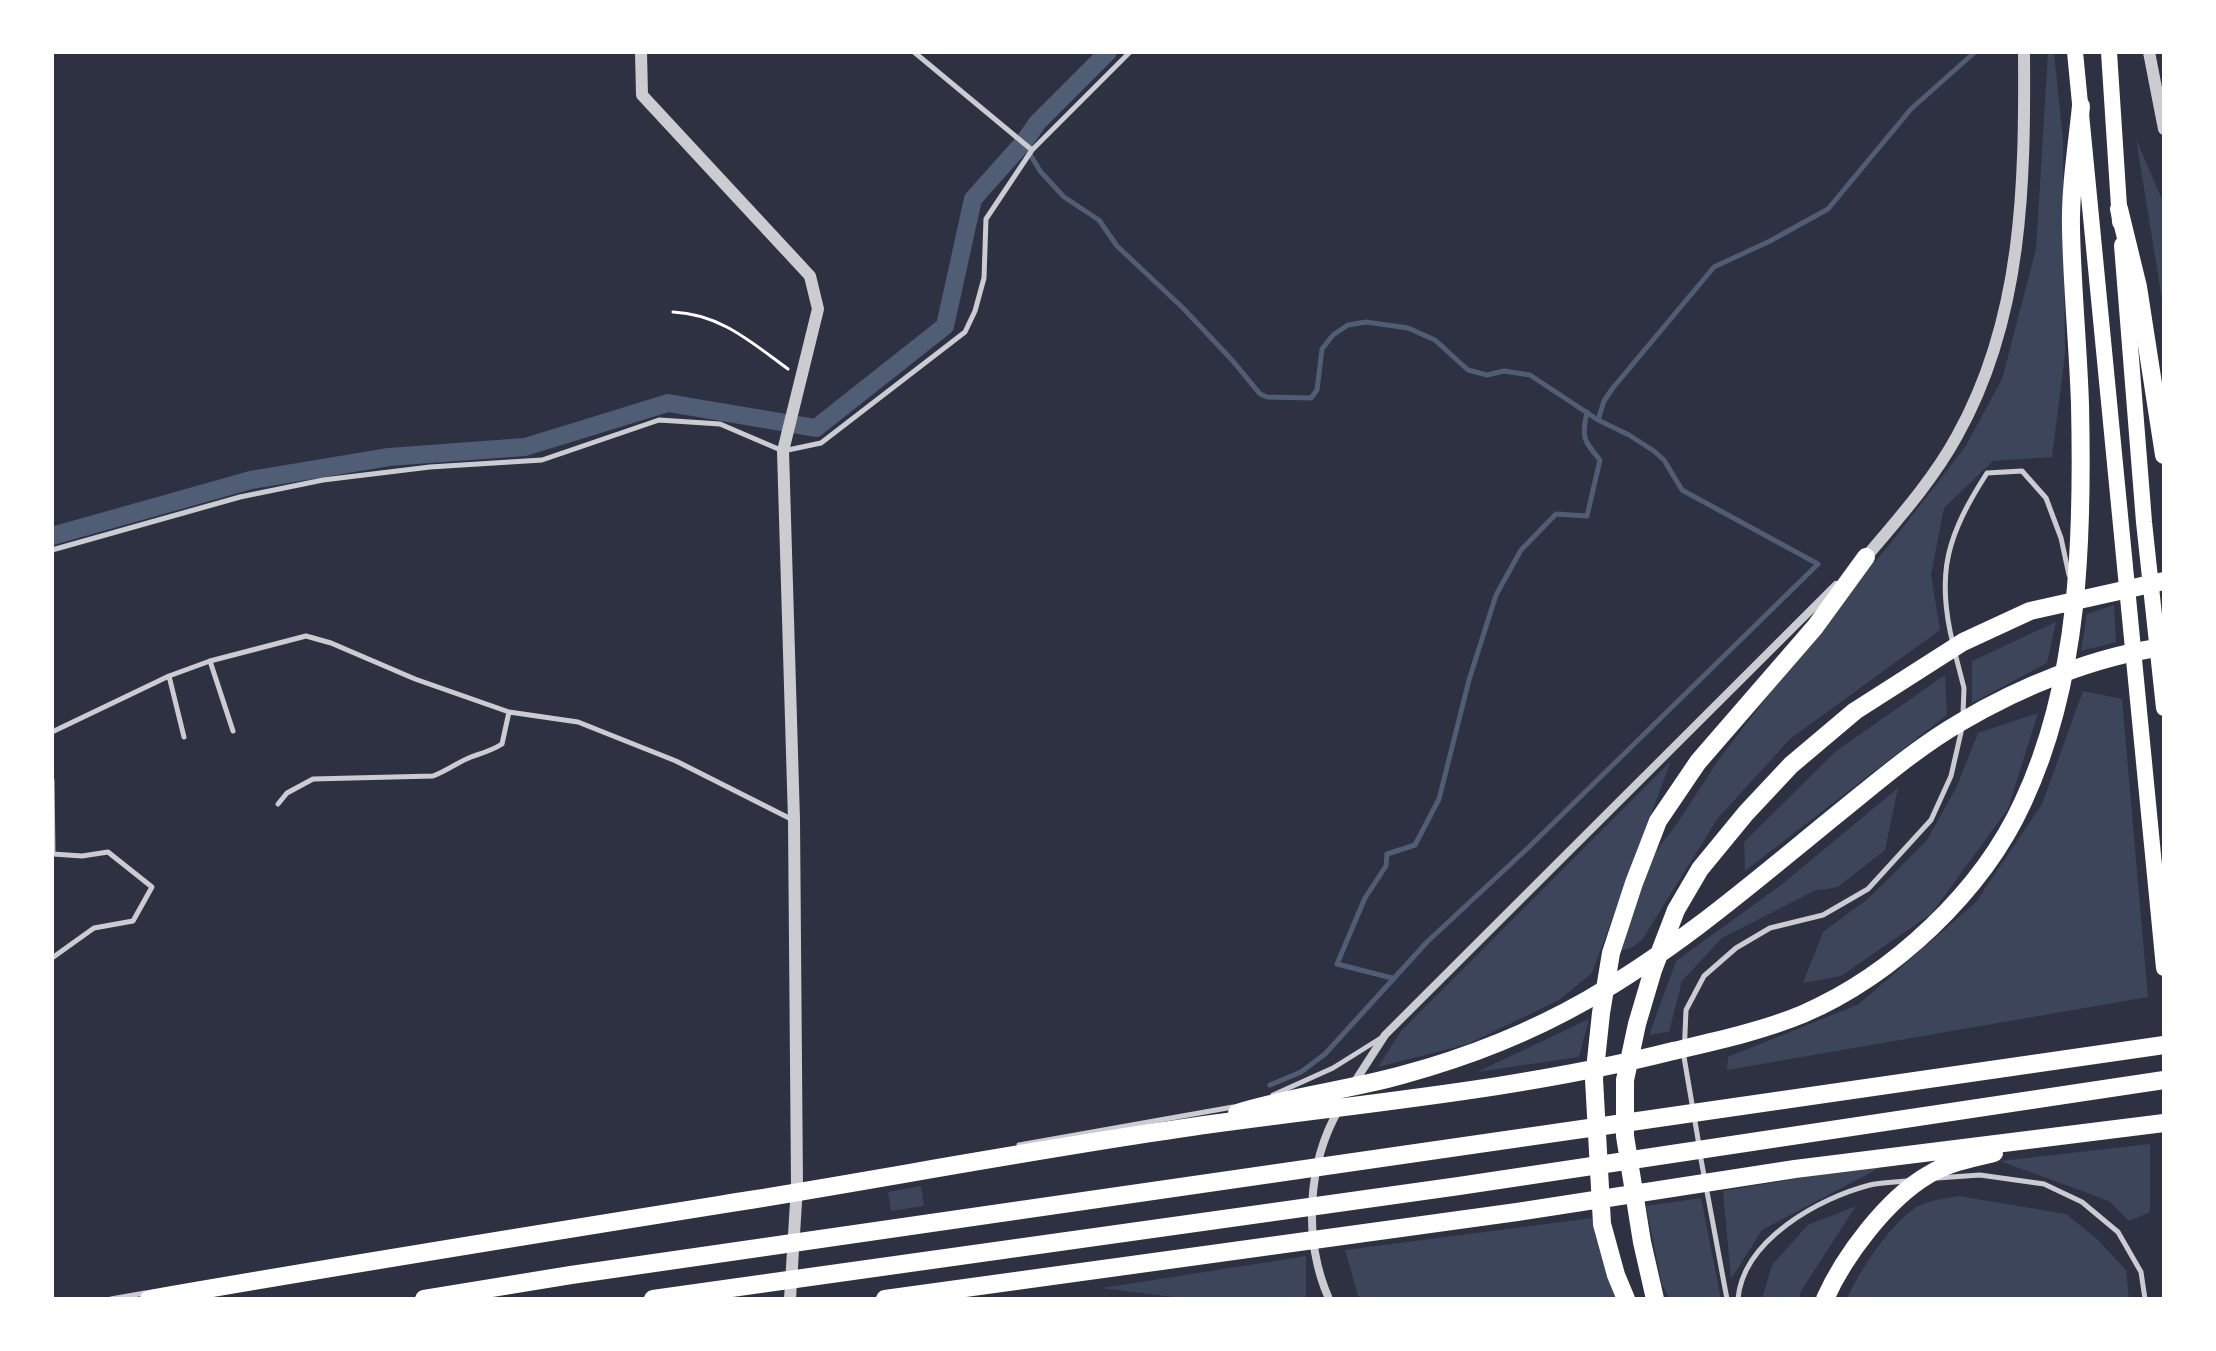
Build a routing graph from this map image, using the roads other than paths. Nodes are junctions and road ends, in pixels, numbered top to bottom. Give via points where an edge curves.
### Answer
1 (641, 52) edge
2 (914, 52) edge
3 (1130, 52) edge
4 (2024, 52) edge
5 (2109, 52) edge
6 (2149, 52) edge
7 (2076, 56) edge
8 (2081, 106) junction
9 (2164, 129) edge
10 (1032, 150) junction
11 (2119, 209) junction
12 (783, 451) junction
13 (2164, 455) edge
14 (52, 550) edge
15 (1866, 557) junction
16 (2164, 581) edge
17 (2073, 594) junction
18 (2164, 647) edge
19 (210, 661) junction
20 (169, 676) junction
21 (2164, 708) edge
22 (509, 712) junction
23 (233, 731) dead end
24 (52, 732) edge
25 (184, 737) dead end
26 (52, 780) edge
27 (278, 804) dead end
28 (794, 820) junction
29 (52, 958) edge
30 (2164, 968) edge
31 (1385, 1035) junction
32 (2164, 1045) edge
33 (2164, 1080) edge
34 (2164, 1123) edge
35 (1197, 1126) junction
36 (2075, 1135) junction
37 (1012, 1146) dead end
38 (951, 1158) dead end
39 (797, 1186) junction
40 (111, 1299) edge
41 (149, 1299) edge
42 (424, 1299) edge
43 (653, 1299) edge
44 (790, 1299) edge
45 (885, 1299) edge
46 (1329, 1299) edge
47 (1626, 1299) edge
48 (1655, 1299) edge
49 (1727, 1299) edge
50 (1738, 1299) edge
51 (1825, 1299) edge
52 (2145, 1299) edge

1 - 12 street via 642,95 810,276 818,309
2 - 10 lane
3 - 10 lane
4 - 15 street via 2022,209 2001,330 1956,439
5 - 11 main road
6 - 9 street
7 - 8 main road
8 - 17 highway via 2070,221 2080,404
8 - 30 main road
10 - 12 lane via 986,219 984,278 965,332 821,443
11 - 13 highway via 2138,287
11 - 21 main road
12 - 14 lane via 720,424 659,420 542,460 323,480 240,497
12 - 28 street
15 - 31 street
15 - 47 highway via 1815,627 1698,762 1658,821 1611,953 1594,1079 1602,1224
16 - 48 highway via 2030,611 1963,642 1855,711 1791,765 1700,869 1676,910 1653,970 1625,1080 1625,1136
17 - 35 highway via 2057,713 2022,806 1995,852 1954,904 1911,947 1839,995 1800,1016 1613,1066 1372,1105
17 - 49 lane via 2046,498 2022,471 1987,473 1964,509 1943,582 1964,688 1962,737 1931,820 1868,889 1823,915 1770,928 1736,948 1704,976 1686,1010 1684,1057
18 - 35 highway via 2019,690 1958,723 1653,961 1584,1002 1402,1075 1280,1100
19 - 20 lane
19 - 22 lane via 306,636
19 - 23 lane
20 - 24 lane
20 - 25 lane
22 - 27 lane via 502,744 449,771 433,776 313,779
22 - 28 lane via 578,722 676,761
26 - 29 lane via 53,854 108,852 152,887 133,921 94,928
28 - 39 street
31 - 37 lane via 1333,1068 1255,1104
31 - 46 street via 1327,1130 1312,1186 1316,1258
32 - 42 highway
33 - 43 highway
34 - 36 highway
35 - 41 highway
36 - 45 highway via 1795,1169
36 - 51 highway via 1964,1160 1928,1175 1859,1240
38 - 39 lane
39 - 40 lane
39 - 44 street
50 - 52 lane via 1761,1245 1804,1211 1871,1184 1980,1175 2044,1184 2082,1202 2118,1232 2141,1272

